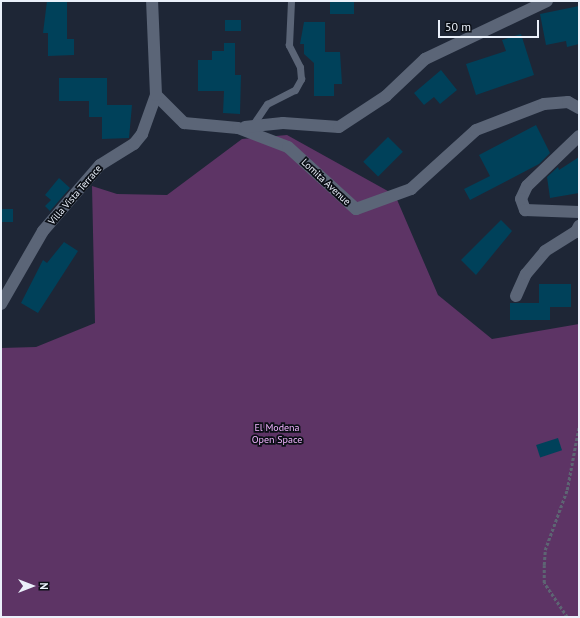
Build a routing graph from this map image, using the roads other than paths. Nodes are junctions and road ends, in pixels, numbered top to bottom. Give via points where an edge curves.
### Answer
1 (152, 1) edge
2 (291, 1) edge
3 (547, 1) edge
4 (156, 95) junction
5 (579, 108) edge
6 (252, 126) junction
7 (238, 128) junction
8 (579, 136) edge
9 (579, 212) edge
10 (579, 226) edge
11 (516, 296) dead end
12 (1, 304) edge

1 - 4 street
2 - 6 lane via 289,45 300,67 301,79 295,90 267,104
3 - 6 street via 425,59 386,96 339,127 283,123
4 - 7 street, Lomita Avenue via 184,123
4 - 12 street, Villa Vista Terrace via 142,134 134,144 100,165 43,231
5 - 7 street, Lomita Avenue via 568,102 544,104 476,130 411,189 356,209 288,147
6 - 7 street
8 - 9 street via 527,186 521,199 525,210
10 - 11 street via 545,251 526,274

